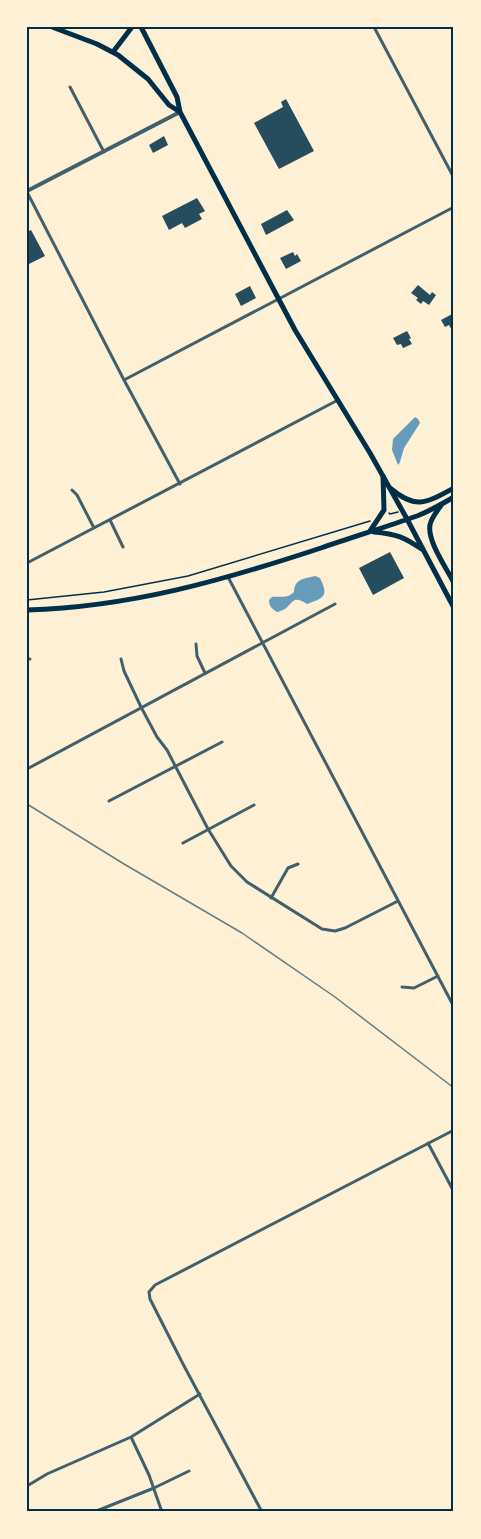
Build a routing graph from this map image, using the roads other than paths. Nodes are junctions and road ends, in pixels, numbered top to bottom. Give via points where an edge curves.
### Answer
1 (52, 27) edge
2 (132, 27) edge
3 (141, 27) edge
4 (374, 27) edge
5 (113, 52) junction
6 (70, 87) dead end
7 (180, 112) junction
8 (104, 152) junction
9 (454, 178) edge
10 (27, 191) edge
11 (454, 207) edge
12 (278, 300) junction
13 (124, 380) junction
14 (338, 400) junction
15 (383, 476) junction
16 (180, 484) junction
17 (390, 488) junction
18 (454, 489) edge
19 (72, 490) dead end
20 (454, 497) edge
21 (442, 503) junction
22 (407, 519) junction
23 (110, 520) junction
24 (94, 528) junction
25 (369, 532) junction
26 (123, 547) dead end
27 (424, 551) junction
28 (27, 563) edge
29 (228, 577) junction
30 (454, 583) edge
31 (335, 604) dead end
32 (454, 608) edge
33 (27, 610) edge
34 (262, 642) junction
35 (196, 644) dead end
36 (121, 658) dead end
37 (206, 673) junction
38 (141, 707) junction
39 (222, 742) dead end
40 (176, 766) junction
41 (27, 769) edge
42 (109, 801) dead end
43 (254, 805) dead end
44 (208, 829) junction
45 (183, 843) dead end
46 (298, 864) dead end
47 (271, 897) junction
48 (398, 900) junction
49 (438, 976) junction
50 (402, 987) dead end
51 (454, 1007) edge
52 (454, 1130) edge
53 (428, 1143) junction
54 (454, 1192) edge
55 (200, 1394) junction
56 (131, 1437) junction
57 (189, 1471) dead end
58 (27, 1486) edge
59 (153, 1488) junction
60 (94, 1512) edge
61 (162, 1512) edge
62 (262, 1512) edge

1 - 5 main road
2 - 5 main road
3 - 7 main road via 177,97
4 - 9 street
5 - 7 main road via 140,72
6 - 8 street
7 - 8 street
7 - 12 main road
8 - 10 street
10 - 13 street
11 - 12 street
12 - 13 street
12 - 14 main road
13 - 16 street
14 - 15 main road
14 - 16 street
15 - 17 main road
15 - 25 main road via 384,510
16 - 23 street
17 - 18 main road via 417,503
17 - 22 main road
19 - 24 street
20 - 21 main road
21 - 22 main road
21 - 30 main road via 430,524 431,537
22 - 25 main road
22 - 27 main road
23 - 24 street
23 - 26 street
24 - 28 street
25 - 27 main road via 402,537
25 - 29 main road
27 - 32 main road
29 - 33 main road via 124,601
29 - 34 street
31 - 34 street
34 - 37 street
34 - 48 street
35 - 37 street
36 - 38 street
37 - 38 street
38 - 40 street
38 - 41 street
39 - 40 street
40 - 42 street
40 - 44 street
43 - 44 street
44 - 45 street
44 - 47 street via 231,866
46 - 47 street via 288,868
47 - 48 street via 322,928 335,931
48 - 49 street
49 - 50 street via 414,988
49 - 51 street
52 - 53 street
53 - 54 street
53 - 55 street via 155,1285 149,1292 150,1299
55 - 56 street
55 - 62 street
56 - 58 street
56 - 59 street
57 - 59 street
59 - 60 street
59 - 61 street

